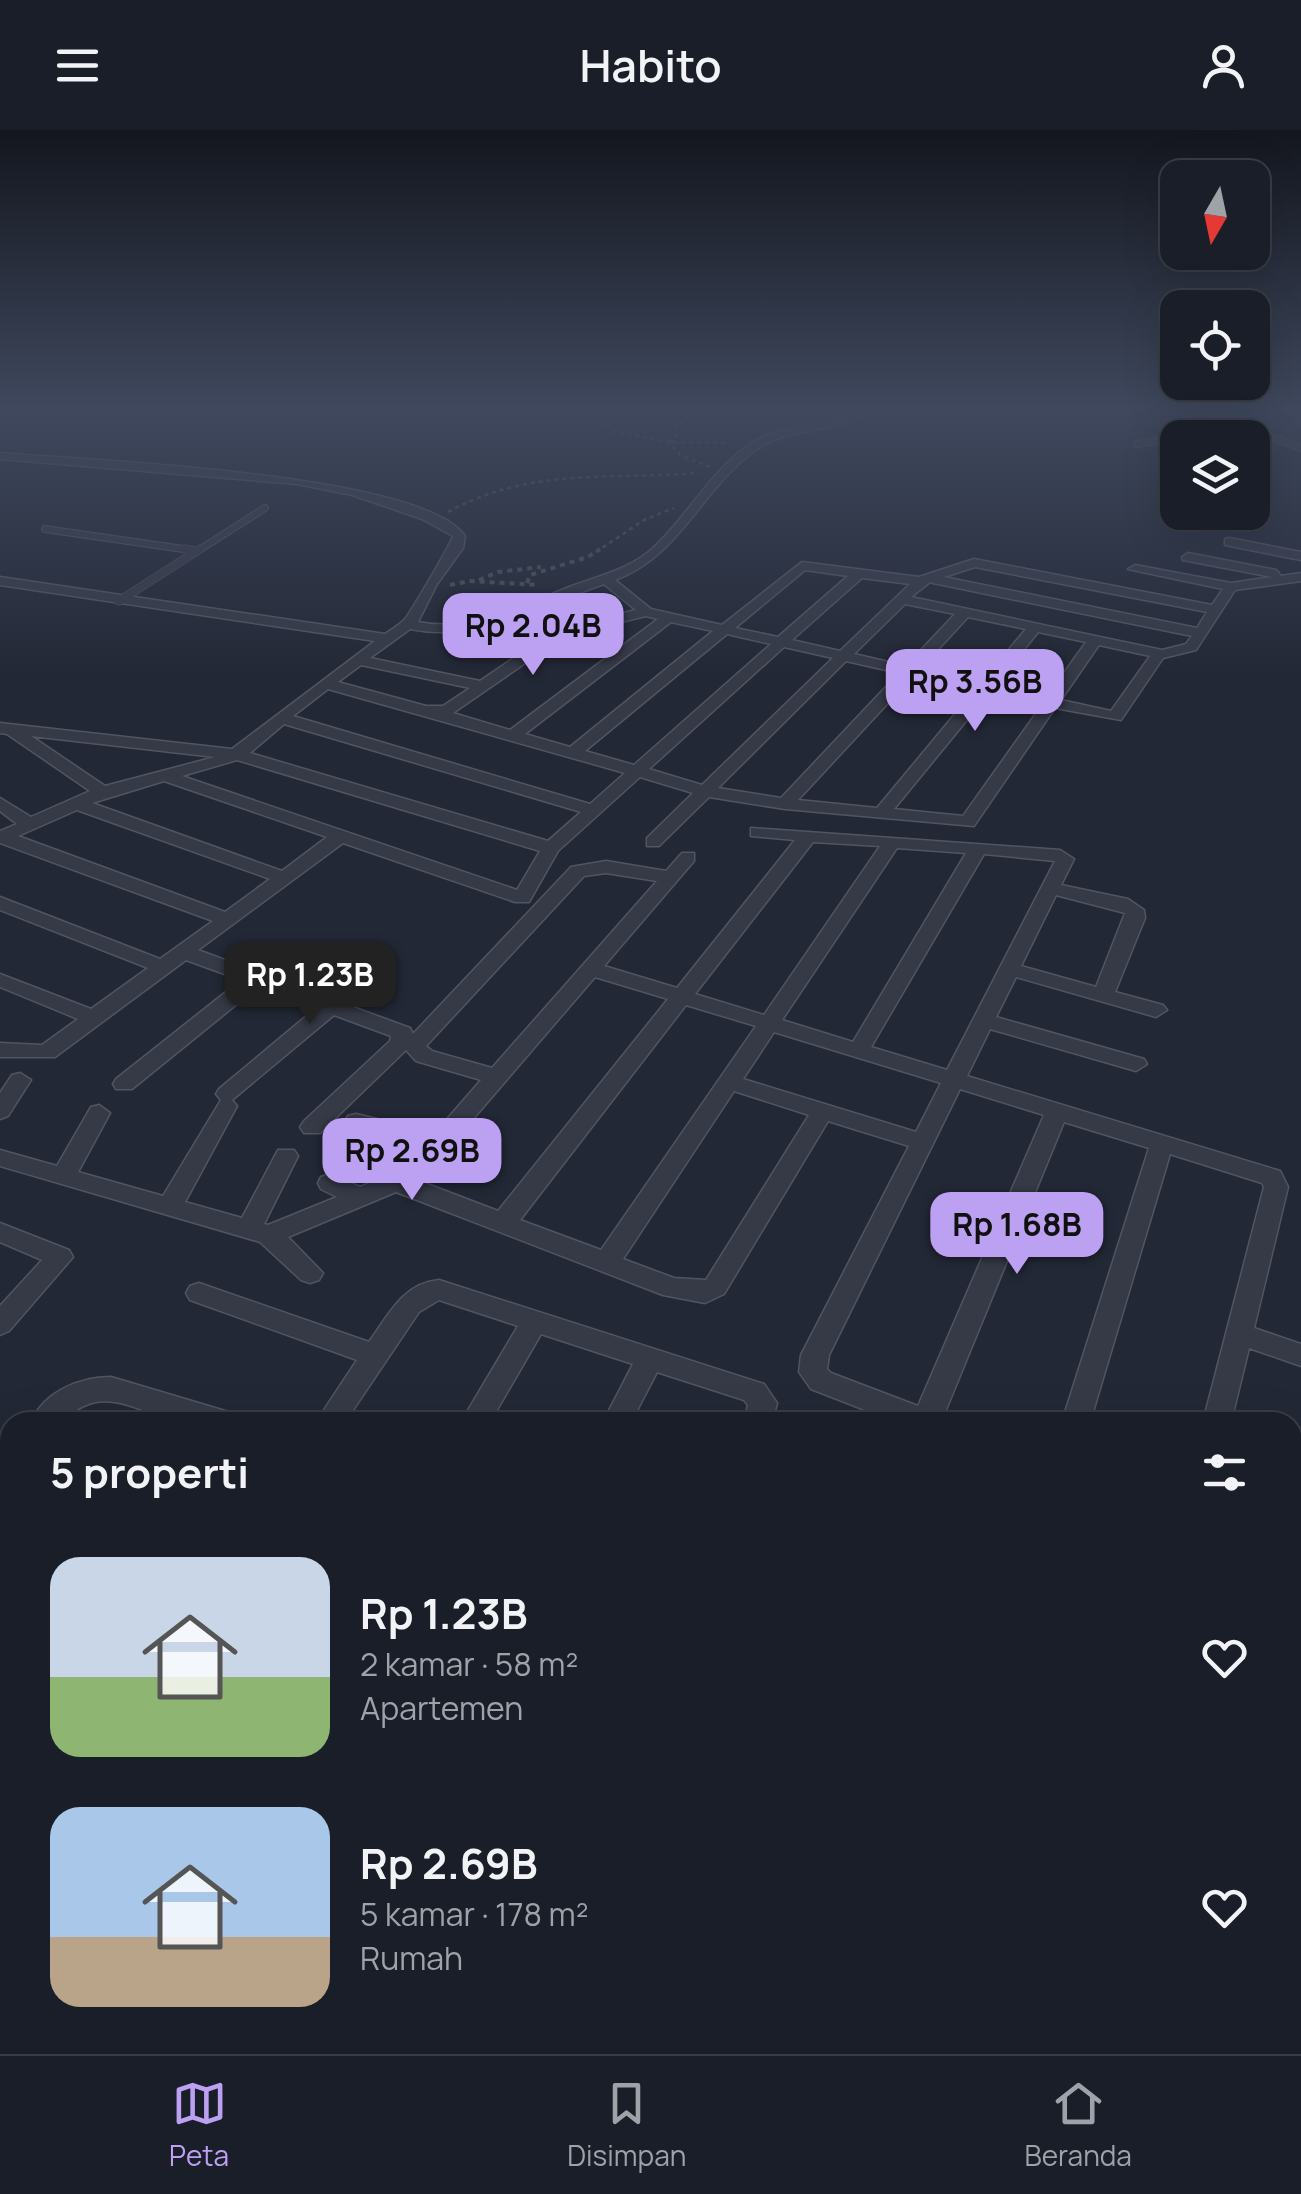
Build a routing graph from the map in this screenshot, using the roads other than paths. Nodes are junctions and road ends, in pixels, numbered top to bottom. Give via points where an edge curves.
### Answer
1 (369, 497) edge
2 (705, 497) edge
3 (265, 508) dead end
4 (45, 529) dead end
5 (1229, 542) dead end
6 (197, 551) junction
7 (1301, 556) edge
8 (1188, 557) dead end
9 (1135, 569) dead end
10 (859, 574) junction
11 (1298, 577) edge
12 (607, 580) junction
13 (925, 580) junction
14 (0, 581) edge
15 (1231, 587) junction
16 (902, 599) junction
17 (119, 601) junction
18 (1216, 610) junction
19 (646, 612) junction
20 (965, 612) junction
21 (669, 618) junction
22 (407, 624) junction
23 (1034, 627) junction
24 (722, 629) junction
25 (1200, 633) junction
26 (384, 638) junction
27 (1095, 640) junction
28 (783, 643) junction
29 (1162, 654) junction
30 (842, 656) junction
31 (358, 660) junction
32 (912, 672) junction
33 (328, 684) junction
34 (484, 686) junction
35 (984, 688) junction
36 (1049, 702) junction
37 (436, 713) junction
38 (280, 718) junction
39 (4, 729) edge
40 (513, 736) junction
41 (573, 753) junction
42 (238, 754) junction
43 (635, 770) junction
44 (162, 776) junction
45 (705, 791) junction
46 (102, 792) junction
47 (0, 803) edge
48 (75, 803) junction
49 (785, 804) junction
50 (592, 810) junction
51 (882, 814) junction
52 (29, 824) junction
53 (757, 832) dead end
54 (341, 836) junction
55 (808, 836) junction
56 (1, 838) edge
57 (653, 842) dead end
58 (891, 843) junction
59 (551, 848) junction
60 (977, 850) junction
61 (688, 857) dead end
62 (670, 877) junction
63 (285, 878) junction
64 (1049, 888) junction
65 (0, 903) edge
66 (228, 920) junction
67 (184, 952) junction
68 (162, 968) junction
69 (591, 969) junction
70 (1008, 969) junction
71 (256, 979) junction
72 (0, 980) edge
73 (1103, 995) junction
74 (681, 996) junction
75 (331, 1007) junction
76 (1156, 1010) dead end
77 (94, 1018) junction
78 (983, 1020) junction
79 (768, 1023) junction
80 (0, 1050) edge
81 (858, 1051) junction
82 (1136, 1064) dead end
83 (496, 1077) junction
84 (953, 1079) junction
85 (20, 1080) dead end
86 (728, 1082) junction
87 (124, 1084) dead end
88 (0, 1111) edge
89 (823, 1111) junction
90 (1057, 1111) junction
91 (99, 1113) dead end
92 (356, 1122) dead end
93 (312, 1127) dead end
94 (440, 1142) junction
95 (922, 1142) junction
96 (1162, 1143) junction
97 (286, 1156) dead end
98 (0, 1158) edge
99 (62, 1176) junction
100 (396, 1182) junction
101 (330, 1183) dead end
102 (360, 1198) junction
103 (170, 1206) junction
104 (503, 1223) junction
105 (0, 1232) edge
106 (259, 1232) junction
107 (606, 1263) junction
108 (310, 1273) dead end
109 (199, 1294) dead end
110 (536, 1320) junction
111 (0, 1324) edge
112 (1237, 1333) junction
113 (1301, 1355) edge
114 (376, 1356) junction
115 (650, 1358) junction
116 (56, 1412) edge
117 (180, 1412) edge
118 (337, 1412) edge
119 (481, 1412) edge
120 (622, 1412) edge
121 (761, 1412) edge
122 (900, 1412) edge
123 (930, 1412) edge
124 (1079, 1412) edge
125 (1219, 1412) edge

1 - 22 street via 436,520 459,536
2 - 12 street via 656,553
3 - 6 lane
4 - 6 lane
5 - 7 street
6 - 17 lane
8 - 11 street
9 - 15 street
10 - 13 street
10 - 24 street via 802,566
10 - 28 street
11 - 15 street
12 - 19 street
12 - 22 street via 468,626
13 - 16 street
13 - 18 street via 974,563
13 - 25 street
14 - 17 street
15 - 18 street
16 - 20 street
16 - 30 street
17 - 26 street
18 - 25 street
19 - 21 street
19 - 34 street via 561,632
20 - 23 street
20 - 32 street
21 - 24 street
21 - 40 street
22 - 26 street
23 - 27 street
23 - 35 street
24 - 28 street
24 - 41 street
25 - 29 street via 1191,646
26 - 31 street
27 - 29 street
27 - 36 street
28 - 30 street
28 - 43 street
29 - 36 street via 1116,717
30 - 32 street
30 - 45 street
31 - 33 street
31 - 34 street
32 - 35 street
32 - 49 street
33 - 37 street
33 - 38 street
34 - 37 street
35 - 36 street
35 - 51 street
36 - 51 street via 968,822
37 - 40 street
38 - 42 street
38 - 50 street
39 - 42 street
39 - 46 street
40 - 41 street
41 - 43 street
42 - 44 street
42 - 59 street
43 - 45 street
43 - 50 street
44 - 46 street
44 - 54 street
45 - 49 street
45 - 57 street
46 - 48 street
47 - 52 street
48 - 52 street
48 - 63 street
49 - 51 street
50 - 59 street
52 - 56 street
53 - 55 street
54 - 59 street via 522,898
54 - 63 street
55 - 58 street
55 - 74 street
56 - 66 street
58 - 60 street
58 - 79 street
60 - 64 street via 1064,857
60 - 81 street
61 - 62 street
62 - 69 street
62 - 83 street via 578,871 418,1041 424,1056
63 - 66 street
64 - 70 street
64 - 73 street via 1134,910
65 - 68 street
66 - 67 street
67 - 68 street
67 - 71 street
68 - 77 street
69 - 74 street
69 - 83 street
70 - 73 street
70 - 78 street
71 - 75 street
71 - 87 street
72 - 77 street
73 - 76 street
74 - 79 street
74 - 104 street
75 - 93 street via 402,1034
75 - 103 street via 226,1100
77 - 80 street via 47,1052
78 - 82 street
78 - 84 street
79 - 81 street
79 - 86 street
81 - 84 street
83 - 94 street
84 - 90 street
84 - 95 street
85 - 88 street
86 - 89 street
86 - 107 street
89 - 95 street
89 - 107 street via 714,1287 691,1293
90 - 96 street
90 - 123 street
91 - 99 street
92 - 94 street
94 - 100 street
95 - 122 street via 815,1355 813,1372
96 - 112 street via 1264,1172 1276,1182
96 - 124 street
97 - 106 street
98 - 99 street
99 - 103 street
100 - 102 street
100 - 104 street
101 - 102 street
102 - 106 street
103 - 106 street
104 - 107 street
105 - 111 street via 60,1258
106 - 108 street
109 - 114 street
110 - 114 street via 428,1291
110 - 115 street
110 - 119 street
112 - 113 street
112 - 125 street
114 - 118 street
115 - 120 street
115 - 121 street via 754,1392 763,1403
116 - 117 street via 79,1390 111,1388

